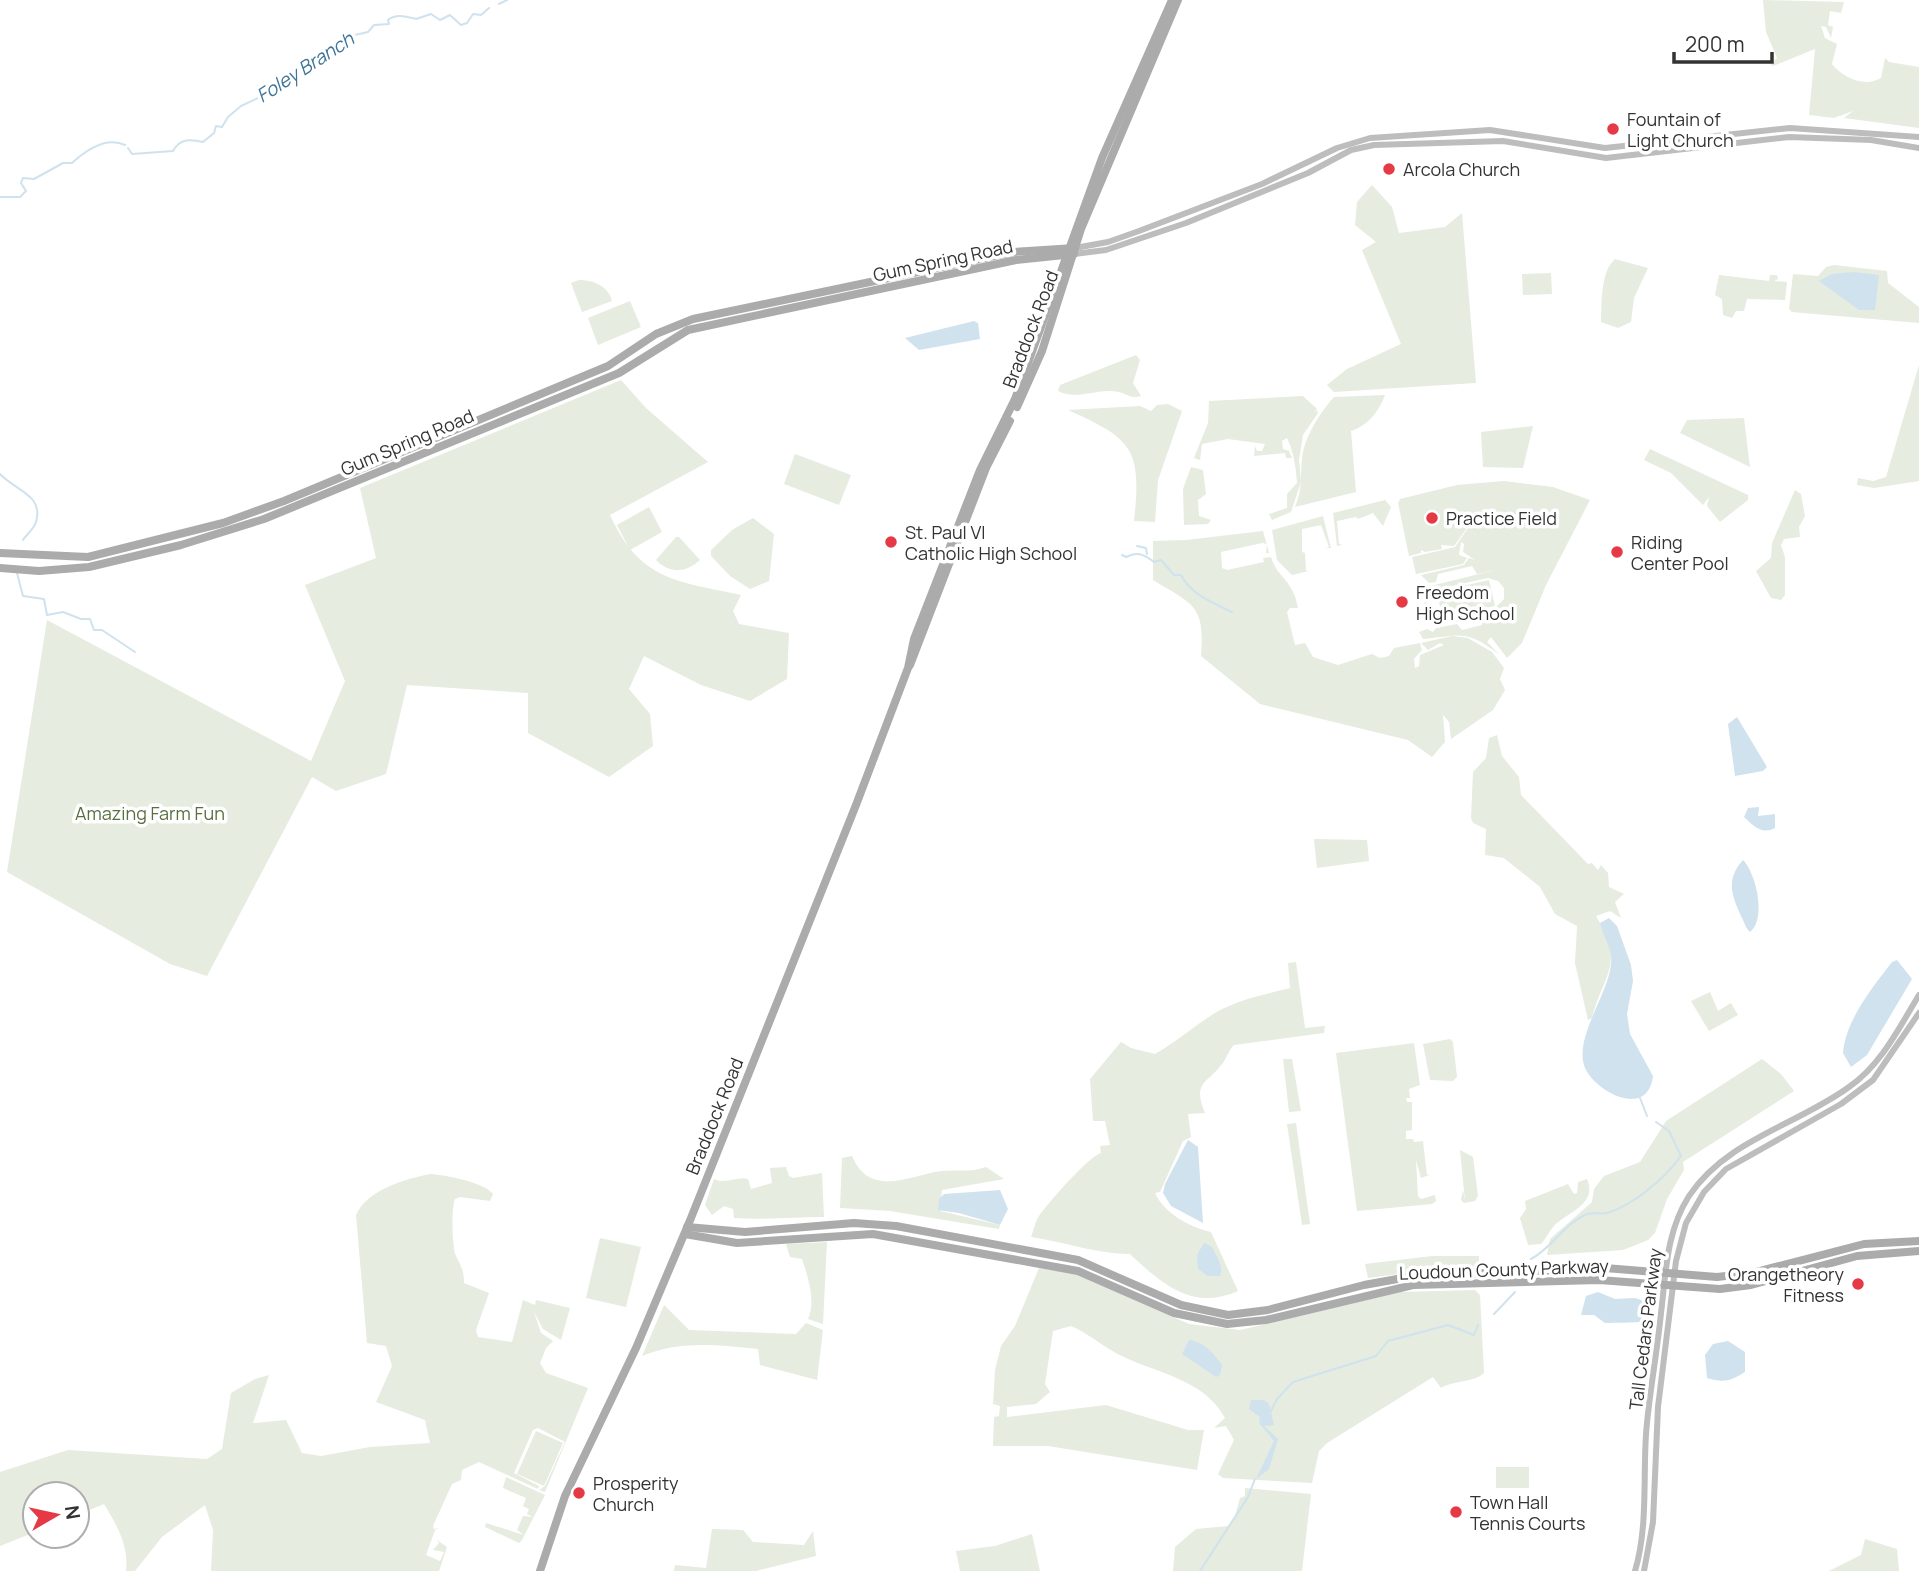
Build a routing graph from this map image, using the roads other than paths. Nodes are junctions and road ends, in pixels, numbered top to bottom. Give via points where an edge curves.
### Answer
1 (1171, 0) edge
2 (1178, 0) edge
3 (1125, 103) junction
4 (1120, 135) junction
5 (1919, 137) edge
6 (1750, 141) junction
7 (1806, 141) dead end
8 (1919, 148) edge
9 (1102, 160) junction
10 (1097, 190) junction
11 (1071, 251) junction
12 (1037, 339) junction
13 (1026, 388) junction
14 (0, 553) edge
15 (0, 568) edge
16 (908, 668) junction
17 (1919, 995) edge
18 (1919, 1013) edge
19 (1843, 1091) junction
20 (1819, 1105) junction
21 (1824, 1113) junction
22 (1802, 1125) junction
23 (686, 1231) junction
24 (1919, 1241) edge
25 (1919, 1251) edge
26 (1777, 1266) junction
27 (1499, 1272) junction
28 (1486, 1273) junction
29 (1670, 1274) junction
30 (1791, 1274) junction
31 (1469, 1283) junction
32 (1483, 1283) junction
33 (1664, 1285) junction
34 (1674, 1286) junction
35 (1645, 1475) junction
36 (1645, 1491) junction
37 (1653, 1493) junction
38 (1653, 1506) junction
39 (540, 1571) edge
40 (1635, 1571) edge
41 (1644, 1571) edge

1 - 3 main road, Braddock Road
2 - 4 main road, Braddock Road
3 - 4 main road
3 - 9 main road, Braddock Road
4 - 10 main road, Braddock Road
5 - 11 main road, Gum Spring Road via 1790,128 1605,148 1503,131 1378,136 1337,148 1139,231
6 - 7 main road
6 - 8 main road, Gum Spring Road via 1826,137
6 - 11 main road, Gum Spring Road via 1606,158 1503,142 1365,146 1186,223 1106,250
9 - 10 main road
9 - 11 main road, Braddock Road
10 - 11 main road, Braddock Road
11 - 12 main road, Braddock Road
11 - 13 main road, Braddock Road via 1048,334
11 - 14 main road, Gum Spring Road via 1013,252 693,319 656,334 608,366 254,513 103,555 70,558
11 - 15 main road, Gum Spring Road via 688,330 619,373 264,519 89,567
12 - 13 main road
12 - 16 main road, Braddock Road via 980,470 914,639
13 - 16 main road, Braddock Road via 986,468
16 - 23 main road, Braddock Road
17 - 19 main road, Tall Cedars Parkway via 1876,1062
18 - 21 main road, Tall Cedars Parkway via 1873,1080
19 - 20 main road, Tall Cedars Parkway
19 - 21 main road via 1827,1104
20 - 22 main road
20 - 29 main road, Tall Cedars Parkway via 1739,1148 1703,1178 1678,1217 1668,1250
21 - 22 main road, Tall Cedars Parkway
22 - 29 main road, Tall Cedars Parkway via 1738,1160 1709,1187 1686,1223
23 - 28 main road, Loudoun County Parkway via 745,1232 854,1223 895,1226 1078,1260 1181,1305 1228,1315 1268,1310 1397,1278
23 - 31 main road, Loudoun County Parkway via 737,1243 865,1234 898,1238 1078,1271 1174,1313 1227,1324 1266,1320 1395,1287
23 - 39 main road, Braddock Road via 565,1496
24 - 26 main road, Loudoun County Parkway via 1864,1244
25 - 30 main road, Loudoun County Parkway via 1857,1256
26 - 29 main road, Loudoun County Parkway via 1717,1277
26 - 30 main road
27 - 28 main road, Loudoun County Parkway
27 - 29 main road, Loudoun County Parkway via 1605,1268
27 - 32 main road
28 - 31 main road
29 - 33 main road, Tall Cedars Parkway
29 - 34 main road, Tall Cedars Parkway
30 - 34 main road, Loudoun County Parkway via 1731,1288
31 - 32 main road, Loudoun County Parkway
32 - 33 main road, Loudoun County Parkway via 1591,1280
33 - 34 main road, Loudoun County Parkway
33 - 35 main road, Tall Cedars Parkway
34 - 37 main road, Tall Cedars Parkway via 1656,1427
35 - 36 main road, Tall Cedars Parkway
35 - 37 main road
36 - 38 main road
36 - 40 main road, Tall Cedars Parkway
37 - 38 main road, Tall Cedars Parkway
38 - 41 main road, Tall Cedars Parkway

